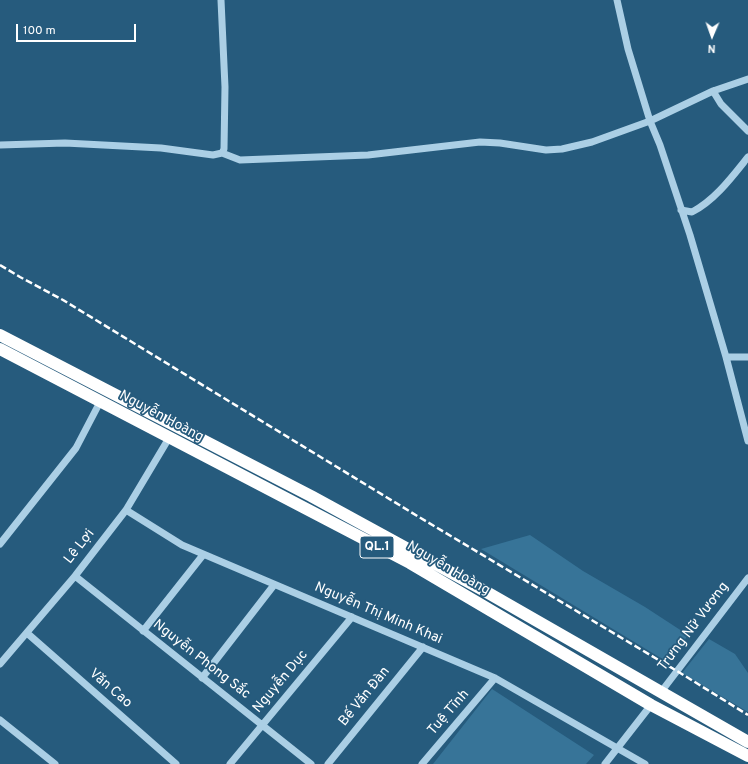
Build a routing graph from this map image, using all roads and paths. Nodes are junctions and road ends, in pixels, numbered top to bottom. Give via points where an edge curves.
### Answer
1 (221, 0) edge
2 (617, 0) edge
3 (748, 79) edge
4 (713, 92) junction
5 (650, 121) junction
6 (748, 131) edge
7 (0, 145) edge
8 (222, 153) junction
9 (748, 157) edge
10 (681, 210) junction
11 (0, 335) edge
12 (0, 349) edge
13 (726, 357) junction
14 (748, 357) edge
15 (100, 402) junction
16 (169, 438) junction
17 (748, 441) edge
18 (126, 510) junction
19 (0, 544) edge
20 (204, 555) junction
21 (75, 576) junction
22 (748, 578) edge
23 (274, 584) junction
24 (352, 617) junction
25 (143, 631) junction
26 (27, 632) junction
27 (424, 647) junction
28 (0, 664) edge
29 (202, 678) junction
30 (495, 678) junction
31 (661, 692) junction
32 (651, 705) junction
33 (0, 720) edge
34 (262, 725) junction
35 (748, 742) edge
36 (617, 748) junction
37 (748, 756) edge
38 (55, 764) edge
39 (176, 764) edge
40 (230, 764) edge
41 (311, 764) edge
42 (328, 764) edge
43 (422, 764) edge
44 (605, 764) edge
45 (645, 764) edge

1 - 8 street via 225,87
2 - 5 street via 628,49
3 - 4 street
4 - 5 street
4 - 6 street via 721,104
5 - 8 street via 592,142 552,150 480,142 368,155 240,160
5 - 10 street
7 - 8 street via 65,143 161,148 213,155
9 - 10 street via 702,207 692,212
10 - 13 street
11 - 31 highway, Nguyễn Hoàng / QL.1 via 325,504 483,590
12 - 15 highway, Nguyễn Hoàng / QL.1
13 - 14 street
13 - 17 street
15 - 16 highway, Nguyễn Hoàng / QL.1
15 - 19 street via 76,448
16 - 18 street, Lê Lợi
16 - 32 highway, Nguyễn Hoàng / QL.1 via 410,564
18 - 20 street, Nguyễn Thị Minh Khai via 182,545
18 - 21 street, Lê Lợi
20 - 23 street, Nguyễn Thị Minh Khai
20 - 25 street
21 - 25 street, Nguyễn Phong Sắc
21 - 26 street, Lê Lợi
22 - 31 street, Trưng Nữ Vương
23 - 24 street, Nguyễn Thị Minh Khai
23 - 29 street
24 - 27 street, Nguyễn Thị Minh Khai
24 - 34 street, Nguyễn Dục
25 - 29 street, Nguyễn Phong Sắc
26 - 28 street, Lê Lợi
26 - 39 street, Văn Cao
27 - 30 street, Nguyễn Thị Minh Khai
27 - 42 street, Bế Văn Đàn
29 - 34 street, Nguyễn Phong Sắc
30 - 36 street, Nguyễn Thị Minh Khai
30 - 43 street, Tuệ Tĩnh
31 - 32 highway
31 - 35 highway, Nguyễn Hoàng / QL.1
32 - 36 street
32 - 37 highway, Nguyễn Hoàng / QL.1
33 - 38 street
34 - 40 street, Nguyễn Dục
34 - 41 street, Nguyễn Phong Sắc
36 - 44 street
36 - 45 street, Nguyễn Thị Minh Khai

